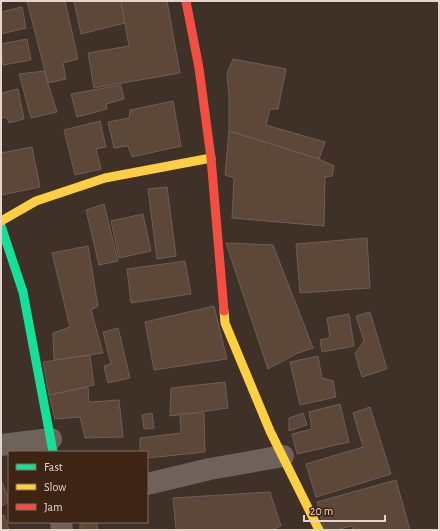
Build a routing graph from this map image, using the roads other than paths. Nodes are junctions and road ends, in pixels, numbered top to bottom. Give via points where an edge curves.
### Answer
1 (186, 1) edge
2 (212, 158) junction
3 (1, 221) edge
4 (1, 226) edge
5 (1, 445) edge
6 (52, 445) edge
7 (283, 456) junction
8 (148, 484) edge
9 (318, 530) edge

1 - 2 street
2 - 3 street via 105,178 36,200
2 - 7 street via 225,323
4 - 6 street via 23,292
5 - 6 street
7 - 8 street
7 - 9 street

